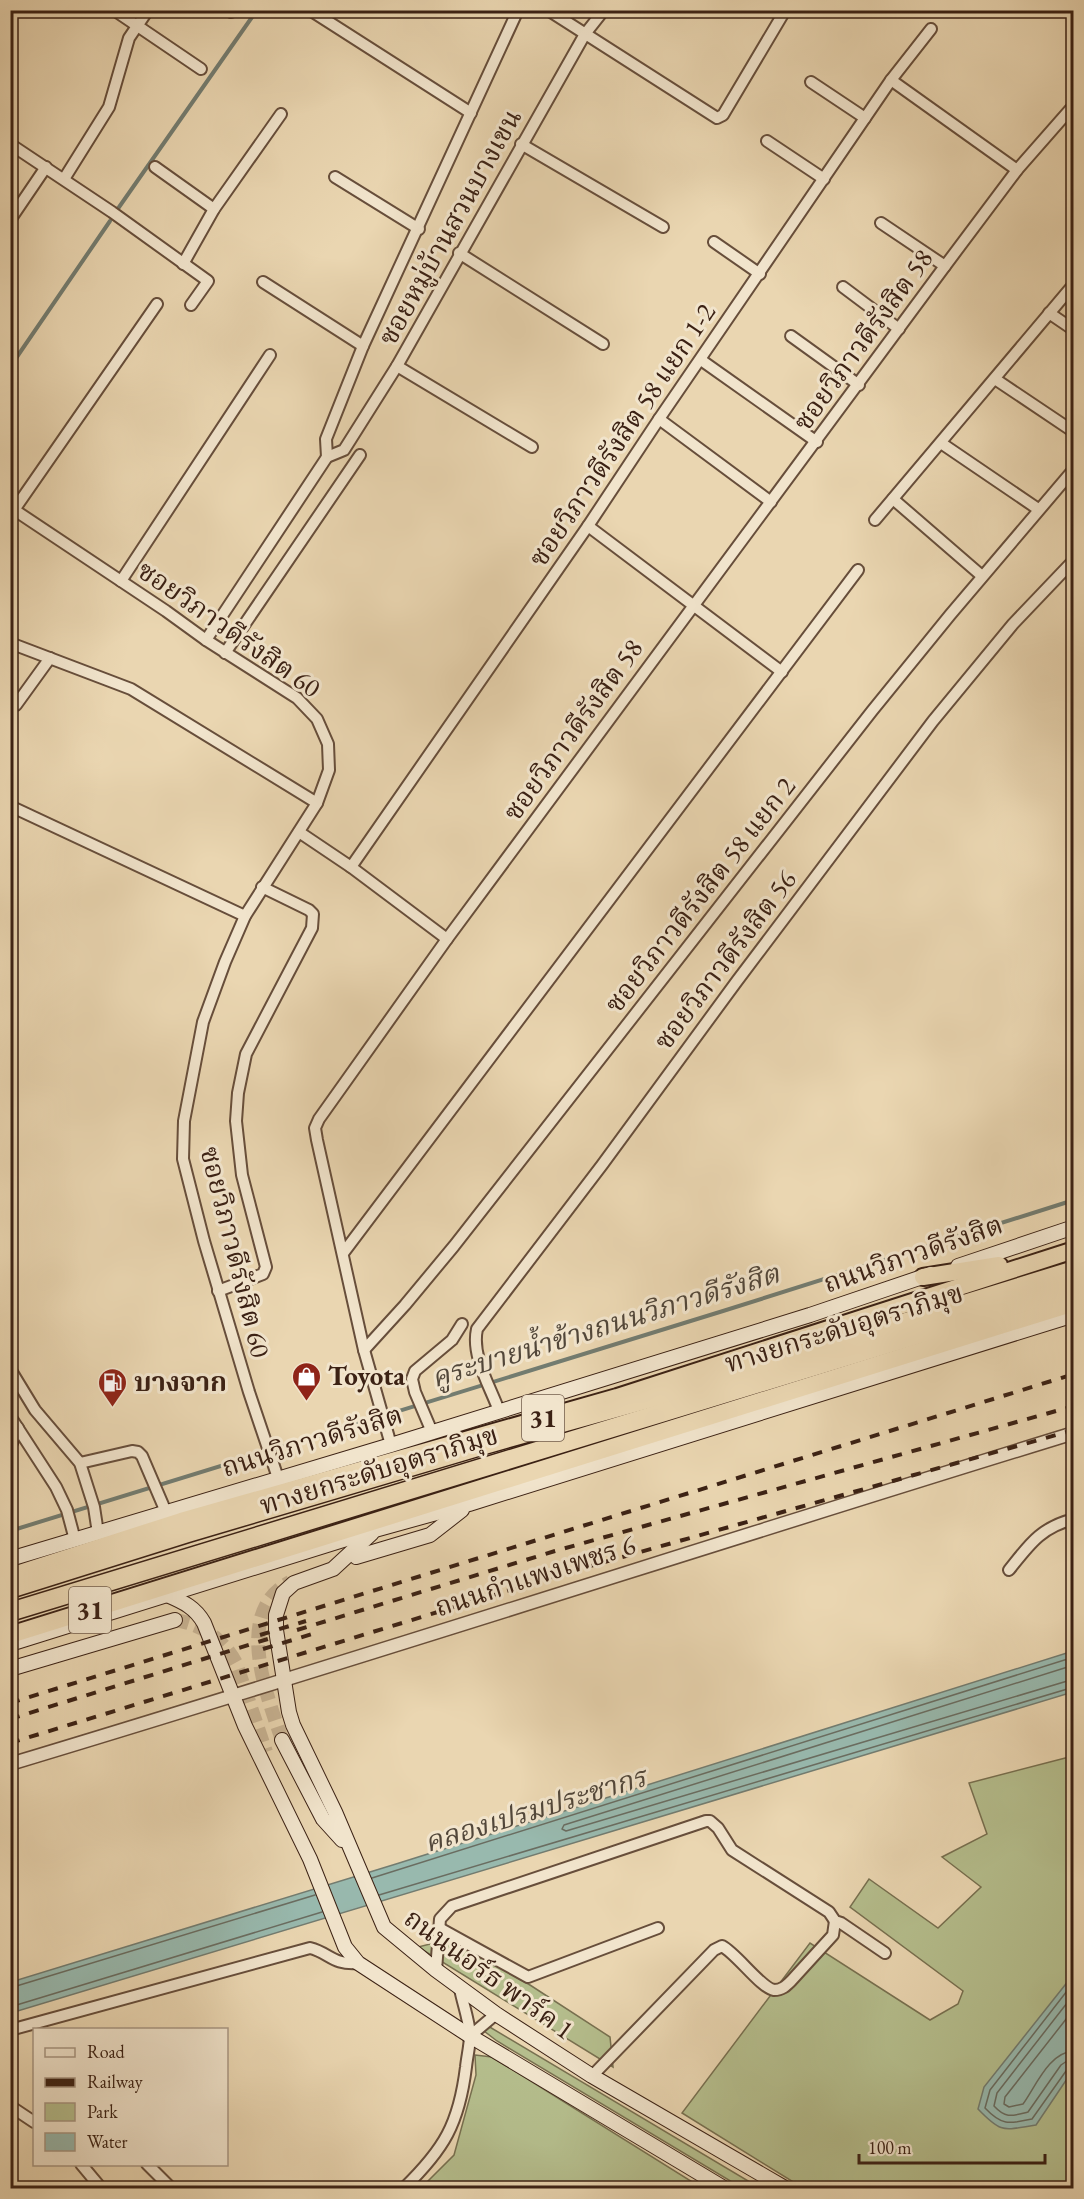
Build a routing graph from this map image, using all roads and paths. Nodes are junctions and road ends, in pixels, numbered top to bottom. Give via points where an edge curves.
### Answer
1 (114, 10) edge
2 (148, 10) edge
3 (310, 10) edge
4 (518, 10) edge
5 (548, 10) edge
6 (604, 10) edge
7 (783, 14) dead end
8 (136, 26) junction
9 (931, 29) dead end
10 (585, 34) junction
11 (201, 69) dead end
12 (891, 80) junction
13 (811, 82) dead end
14 (1074, 105) edge
15 (471, 113) junction
16 (281, 114) dead end
17 (866, 118) junction
18 (767, 141) dead end
19 (10, 144) edge
20 (521, 144) junction
21 (46, 167) junction
22 (155, 167) dead end
23 (1017, 170) junction
24 (335, 177) dead end
25 (824, 178) junction
26 (64, 179) junction
27 (214, 209) junction
28 (10, 220) edge
29 (881, 223) dead end
30 (663, 227) dead end
31 (419, 229) junction
32 (714, 242) dead end
33 (459, 253) junction
34 (183, 264) junction
35 (945, 266) junction
36 (760, 274) junction
37 (263, 282) dead end
38 (1074, 284) edge
39 (843, 287) dead end
40 (157, 304) dead end
41 (191, 305) dead end
42 (1049, 313) junction
43 (899, 329) junction
44 (1074, 330) edge
45 (791, 336) dead end
46 (603, 344) dead end
47 (363, 346) junction
48 (270, 355) dead end
49 (701, 360) junction
50 (397, 366) junction
51 (995, 379) junction
52 (859, 385) junction
53 (659, 419) junction
54 (1074, 432) edge
55 (817, 442) junction
56 (941, 443) junction
57 (532, 447) dead end
58 (360, 455) dead end
59 (327, 457) junction
60 (1074, 468) edge
61 (893, 499) junction
62 (771, 502) junction
63 (12, 509) edge
64 (1038, 509) junction
65 (875, 520) dead end
66 (588, 526) junction
67 (1074, 560) edge
68 (858, 570) dead end
69 (982, 576) junction
70 (121, 581) junction
71 (693, 605) junction
72 (206, 640) junction
73 (10, 643) edge
74 (225, 653) junction
75 (50, 658) junction
76 (782, 672) junction
77 (16, 705) dead end
78 (316, 803) junction
79 (10, 806) edge
80 (299, 832) junction
81 (351, 867) junction
82 (262, 887) junction
83 (245, 916) junction
84 (447, 939) junction
85 (1074, 1227) edge
86 (1074, 1250) edge
87 (344, 1252) junction
88 (1050, 1257) junction
89 (1074, 1270) edge
90 (923, 1277) junction
91 (1074, 1287) edge
92 (218, 1291) junction
93 (1071, 1308) edge
94 (462, 1324) dead end
95 (364, 1350) junction
96 (959, 1350) joint
97 (10, 1370) edge
98 (499, 1411) junction
99 (10, 1416) edge
100 (18, 1428) junction
101 (432, 1432) junction
102 (1074, 1433) edge
103 (391, 1445) junction
104 (10, 1448) edge
105 (80, 1463) junction
106 (278, 1478) junction
107 (469, 1504) junction
108 (166, 1512) junction
109 (1074, 1519) edge
110 (375, 1530) junction
111 (98, 1533) junction
112 (75, 1540) junction
113 (356, 1557) dead end
114 (10, 1559) edge
115 (1010, 1570) dead end
116 (10, 1576) edge
117 (10, 1589) edge
118 (167, 1594) junction
119 (10, 1612) edge
120 (175, 1620) tunnel mouth
121 (10, 1635) edge
122 (10, 1644) edge
123 (10, 1669) edge
124 (285, 1681) junction
125 (232, 1697) junction
126 (282, 1740) tunnel mouth
127 (266, 1752) tunnel mouth
128 (10, 1764) edge
129 (348, 1846) junction
130 (310, 1859) junction
131 (835, 1921) junction
132 (439, 1928) junction
133 (658, 1928) dead end
134 (885, 1953) dead end
135 (358, 1963) junction
136 (436, 1970) junction
137 (460, 1989) junction
138 (496, 2014) junction
139 (10, 2031) edge
140 (470, 2036) junction
141 (592, 2076) junction
142 (10, 2106) edge
143 (33, 2121) edge
144 (83, 2166) edge
145 (149, 2166) edge
146 (101, 2188) edge
147 (171, 2188) edge
148 (404, 2188) edge
149 (724, 2188) edge
150 (785, 2188) edge

1 - 8 street
2 - 8 street
3 - 15 street
4 - 15 street, ซอยหมู่บ้านสวนบางเขน
5 - 10 street
6 - 10 street, ซอยหมู่บ้านสวนบางเขน
7 - 10 street via 723,115 717,118
8 - 11 street
8 - 26 street via 124,50 109,107
9 - 12 street, ซอยวิภาวดีรังสิต 58 แยก 1-2
10 - 20 street, ซอยหมู่บ้านสวนบางเขน
12 - 17 street, ซอยวิภาวดีรังสิต 58 แยก 1-2
12 - 23 street
13 - 17 street
14 - 23 street, ซอยวิภาวดีรังสิต 58
15 - 31 street, ซอยหมู่บ้านสวนบางเขน
16 - 27 street
17 - 25 street, ซอยวิภาวดีรังสิต 58 แยก 1-2
18 - 25 street
19 - 21 street
20 - 30 street
20 - 33 street, ซอยหมู่บ้านสวนบางเขน
21 - 26 street
21 - 28 street
22 - 27 street
23 - 35 street, ซอยวิภาวดีรังสิต 58
24 - 31 street
25 - 36 street, ซอยวิภาวดีรังสิต 58 แยก 1-2
26 - 34 street
27 - 34 street
29 - 35 street
31 - 47 street, ซอยหมู่บ้านสวนบางเขน
32 - 36 street
33 - 46 street
33 - 50 street, ซอยหมู่บ้านสวนบางเขน
34 - 41 street via 208,281
35 - 43 street, ซอยวิภาวดีรังสิต 58
36 - 49 street, ซอยวิภาวดีรังสิต 58 แยก 1-2
37 - 47 street
38 - 42 street
39 - 43 street
40 - 63 street
42 - 44 street
42 - 51 street
43 - 52 street, ซอยวิภาวดีรังสิต 58
45 - 52 street
47 - 59 street, ซอยหมู่บ้านสวนบางเขน via 326,439
48 - 70 street
49 - 53 street, ซอยวิภาวดีรังสิต 58 แยก 1-2
49 - 55 street
50 - 57 street
50 - 59 street, ซอยหมู่บ้านสวนบางเขน via 344,450
51 - 54 street
51 - 56 street
52 - 55 street, ซอยวิภาวดีรังสิต 58
53 - 62 street
53 - 66 street, ซอยวิภาวดีรังสิต 58 แยก 1-2
55 - 62 street, ซอยวิภาวดีรังสิต 58
56 - 61 street
56 - 64 street
58 - 74 street
59 - 72 street, ซอยหมู่บ้านสวนบางเขน
60 - 64 street, ซอยวิภาวดีรังสิต 58 แยก 2
61 - 65 street
61 - 69 street
62 - 71 street, ซอยวิภาวดีรังสิต 58
63 - 70 street, ซอยวิภาวดีรังสิต 60
64 - 69 street, ซอยวิภาวดีรังสิต 58 แยก 2
66 - 71 street
66 - 81 street, ซอยวิภาวดีรังสิต 58 แยก 1-2
67 - 98 street, ซอยวิภาวดีรังสิต 56 via 1013,624 933,721 477,1329 477,1354
68 - 76 street
69 - 95 street, ซอยวิภาวดีรังสิต 58 แยก 2 via 454,1246
70 - 72 street, ซอยวิภาวดีรังสิต 60
71 - 76 street
71 - 84 street, ซอยวิภาวดีรังสิต 58
72 - 74 street, ซอยวิภาวดีรังสิต 60
73 - 75 street
74 - 78 street, ซอยวิภาวดีรังสิต 60 via 297,698 317,719 328,744 329,770
75 - 77 street
75 - 78 street via 131,688
76 - 87 street
78 - 80 street, ซอยวิภาวดีรังสิต 60
79 - 83 street
80 - 81 street
80 - 82 street, ซอยวิภาวดีรังสิต 60
81 - 84 street
82 - 83 street, ซอยวิภาวดีรังสิต 60
82 - 92 street via 309,910 314,919 246,1054 238,1093 236,1121 242,1175 266,1267 254,1279
83 - 92 street, ซอยวิภาวดีรังสิต 60 via 203,1022 184,1120 183,1159
84 - 87 street, ซอยวิภาวดีรังสิต 58 via 326,1107 315,1128
85 - 90 main road, ถนนวิภาวดีรังสิต / 31
86 - 88 highway, ถนนวิภาวดีรังสิต / 31
87 - 95 street, ซอยวิภาวดีรังสิต 58
88 - 90 highway
88 - 116 highway, ถนนวิภาวดีรังสิต / 31 via 617,1397 182,1521
89 - 117 highway, ทางยกระดับอุตราภิมุข / 31 via 741,1373 484,1445
90 - 98 main road, ถนนวิภาวดีรังสิต / 31 via 810,1316
91 - 119 highway, ทางยกระดับอุตราภิมุข / 31
92 - 106 street, ซอยวิภาวดีรังสิต 60
93 - 96 highway
93 - 121 highway, 31
94 - 101 street via 452,1340 415,1371 412,1379
95 - 103 street, ซอยวิภาวดีรังสิต 58
96 - 107 main road, 31
97 - 105 street via 35,1410
98 - 101 main road, ถนนวิภาวดีรังสิต / 31
99 - 100 street
100 - 104 street
100 - 112 street via 56,1486
101 - 103 main road, ถนนวิภาวดีรังสิต / 31
102 - 124 street, ถนนกำแพงเพชร 6
103 - 106 main road, ถนนวิภาวดีรังสิต / 31
105 - 108 street via 138,1452
105 - 111 street
106 - 108 main road, ถนนวิภาวดีรังสิต / 31
107 - 110 main road, 31
107 - 113 main road via 430,1535
108 - 111 main road, ถนนวิภาวดีรังสิต / 31
109 - 115 street via 1036,1536
110 - 118 main road, 31
110 - 124 main road, ถนนนอร์ธ พาร์ค 1 via 333,1569 294,1583 283,1593 276,1630
111 - 112 main road, ถนนวิภาวดีรังสิต / 31
112 - 114 main road, ถนนวิภาวดีรังสิต / 31
118 - 122 main road, 31
118 - 125 main road, ถนนนอร์ธ พาร์ค 1 via 198,1613
120 - 123 main road
124 - 125 street, ถนนกำแพงเพชร 6
124 - 129 main road, ถนนนอร์ธ พาร์ค 1 via 293,1725
125 - 128 street, ถนนกำแพงเพชร 6
125 - 130 main road, ถนนนอร์ธ พาร์ค 1
126 - 129 main road via 323,1820
127 - 130 main road
129 - 136 main road, ถนนนอร์ธ พาร์ค 1 via 384,1927
130 - 135 main road, ถนนนอร์ธ พาร์ค 1 via 345,1947
131 - 132 street via 829,1912 732,1850 710,1821 452,1906 440,1919
131 - 134 street
131 - 141 street via 833,1935 784,1988 777,1990 766,1986 730,1950 722,1946 714,1950
132 - 133 street via 528,1977
132 - 136 street
135 - 139 street via 338,1962 310,1948
135 - 140 main road, ถนนนอร์ธ พาร์ค 1
136 - 137 main road, ถนนนอร์ธ พาร์ค 1
137 - 138 main road, ถนนนอร์ธ พาร์ค 1
137 - 140 street
138 - 140 street
138 - 141 main road, ถนนนอร์ธ พาร์ค 1
140 - 148 street via 462,2098 450,2131 426,2167
140 - 149 main road, ถนนนอร์ธ พาร์ค 1
141 - 150 main road, ถนนนอร์ธ พาร์ค 1
142 - 143 street
144 - 146 street
145 - 147 street

